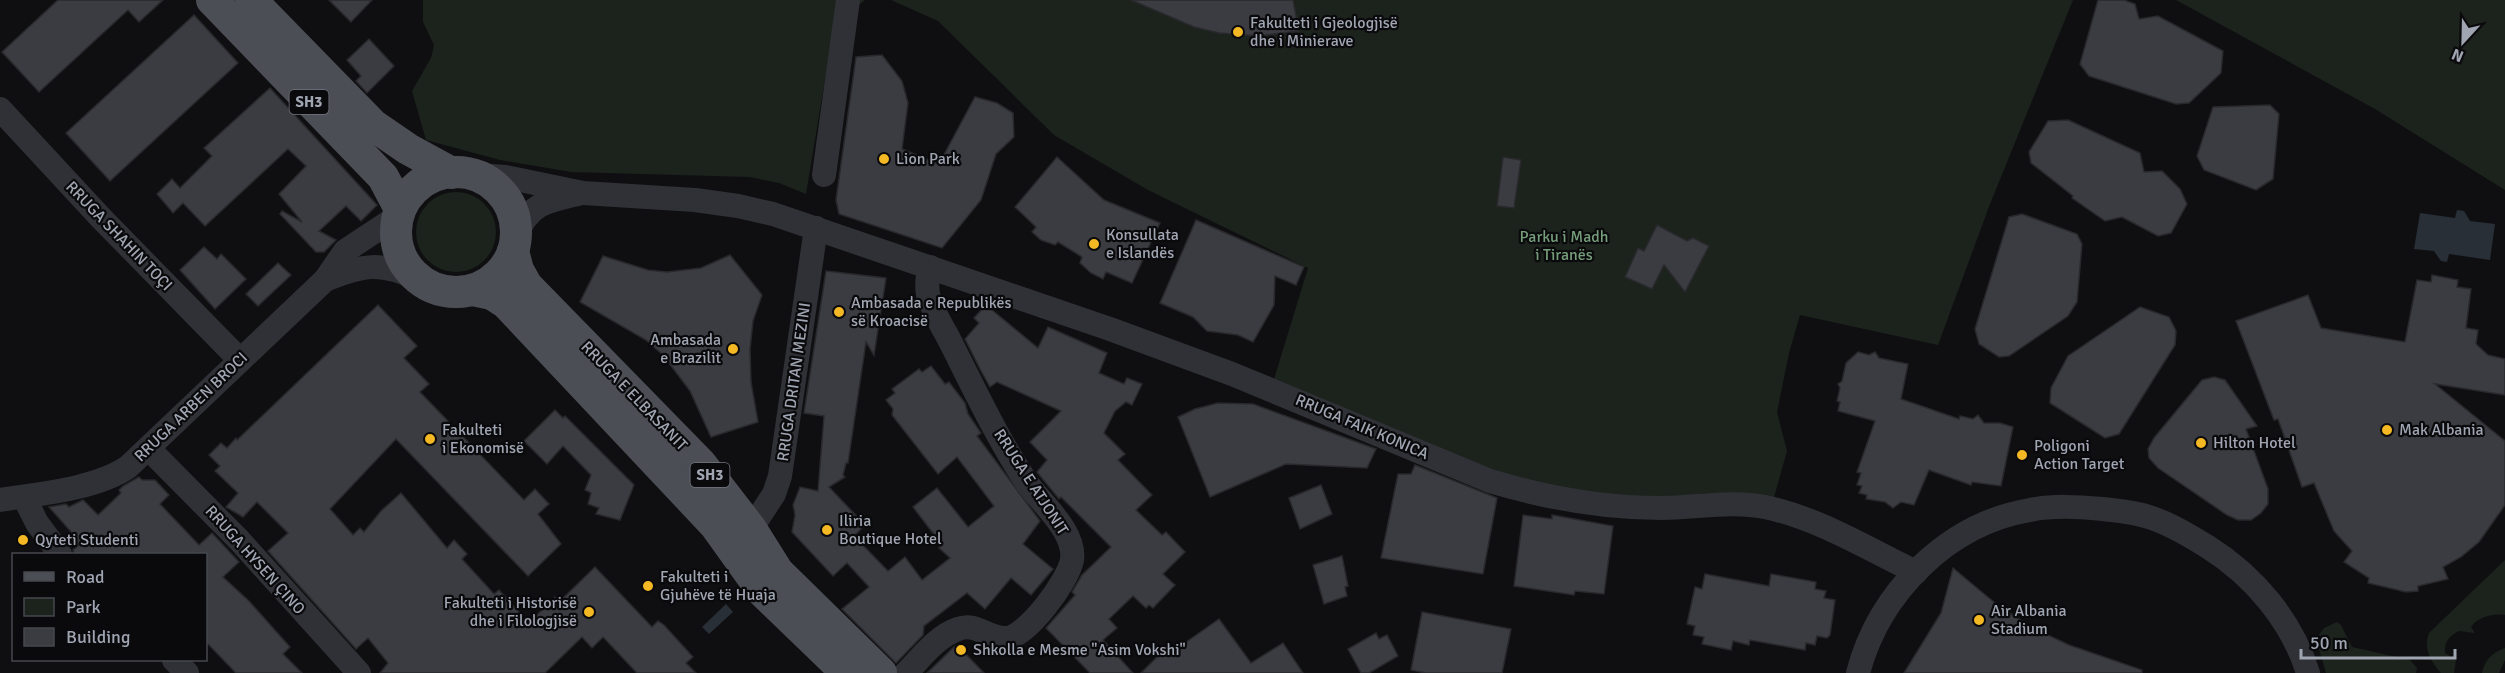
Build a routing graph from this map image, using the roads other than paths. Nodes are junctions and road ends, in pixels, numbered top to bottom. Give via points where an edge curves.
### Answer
1 (212, 0) edge
2 (251, 0) edge
3 (848, 0) edge
4 (0, 109) edge
5 (459, 173) junction
6 (824, 175) dead end
7 (583, 193) junction
8 (399, 212) junction
9 (816, 228) junction
10 (514, 243) junction
11 (930, 267) junction
12 (418, 279) junction
13 (325, 280) junction
14 (473, 290) junction
15 (240, 360) junction
16 (149, 449) junction
17 (24, 496) junction
18 (0, 500) edge
19 (751, 529) junction
20 (59, 553) edge
21 (1916, 572) junction
22 (175, 661) edge
23 (187, 673) edge
24 (359, 673) edge
25 (847, 673) edge
26 (881, 673) edge
27 (906, 673) edge
28 (1857, 673) edge
29 (2308, 673) edge

1 - 8 main road, SH3 via 383,177
2 - 5 main road, SH3 via 373,125 408,149
3 - 6 street
4 - 15 street, RRUGA SHAHIN TOÇI via 101,219
5 - 7 street via 505,177
5 - 8 main road via 427,180 416,188
5 - 10 main road, SH3 via 480,178 503,196 513,215
7 - 9 street, RRUGA FAIK KONICA via 738,206
7 - 10 street via 542,203 525,217
8 - 12 main road, SH3 via 397,246
8 - 13 street, RRUGA ARBEN BROCI via 345,251
9 - 11 street, RRUGA FAIK KONICA
9 - 19 street, RRUGA DRITAN MEZINI via 780,476 774,494
10 - 14 main road via 498,275
10 - 19 main road, RRUGA E ELBASANIT / SH3 via 518,270 527,286 700,464
11 - 21 street, RRUGA FAIK KONICA via 1232,374 1490,481 1575,502 1661,508 1742,504 1764,507 1826,529
11 - 27 street, RRUGA E ATJONIT via 926,282 932,305 1009,453 1068,538 1072,556 1058,590 1014,635 1003,638 975,628 959,628 936,642
12 - 13 street, RRUGA ARBEN BROCI via 396,269 371,266
12 - 14 main road, SH3 via 445,291
13 - 15 street, RRUGA ARBEN BROCI
14 - 25 main road, RRUGA E ELBASANIT / SH3 via 492,294 506,303 715,525 763,592
15 - 16 street, RRUGA ARBEN BROCI
16 - 17 street, RRUGA ARBEN BROCI via 117,475
16 - 24 street, RRUGA HYSEN ÇINO via 239,540
17 - 18 street, RRUGA ARBEN BROCI
17 - 20 street
19 - 26 main road, RRUGA E ELBASANIT / SH3 via 778,572
21 - 28 street via 1887,605
21 - 29 street via 1960,536 2027,510 2067,507 2140,514 2176,527 2238,567 2288,629
22 - 23 street

